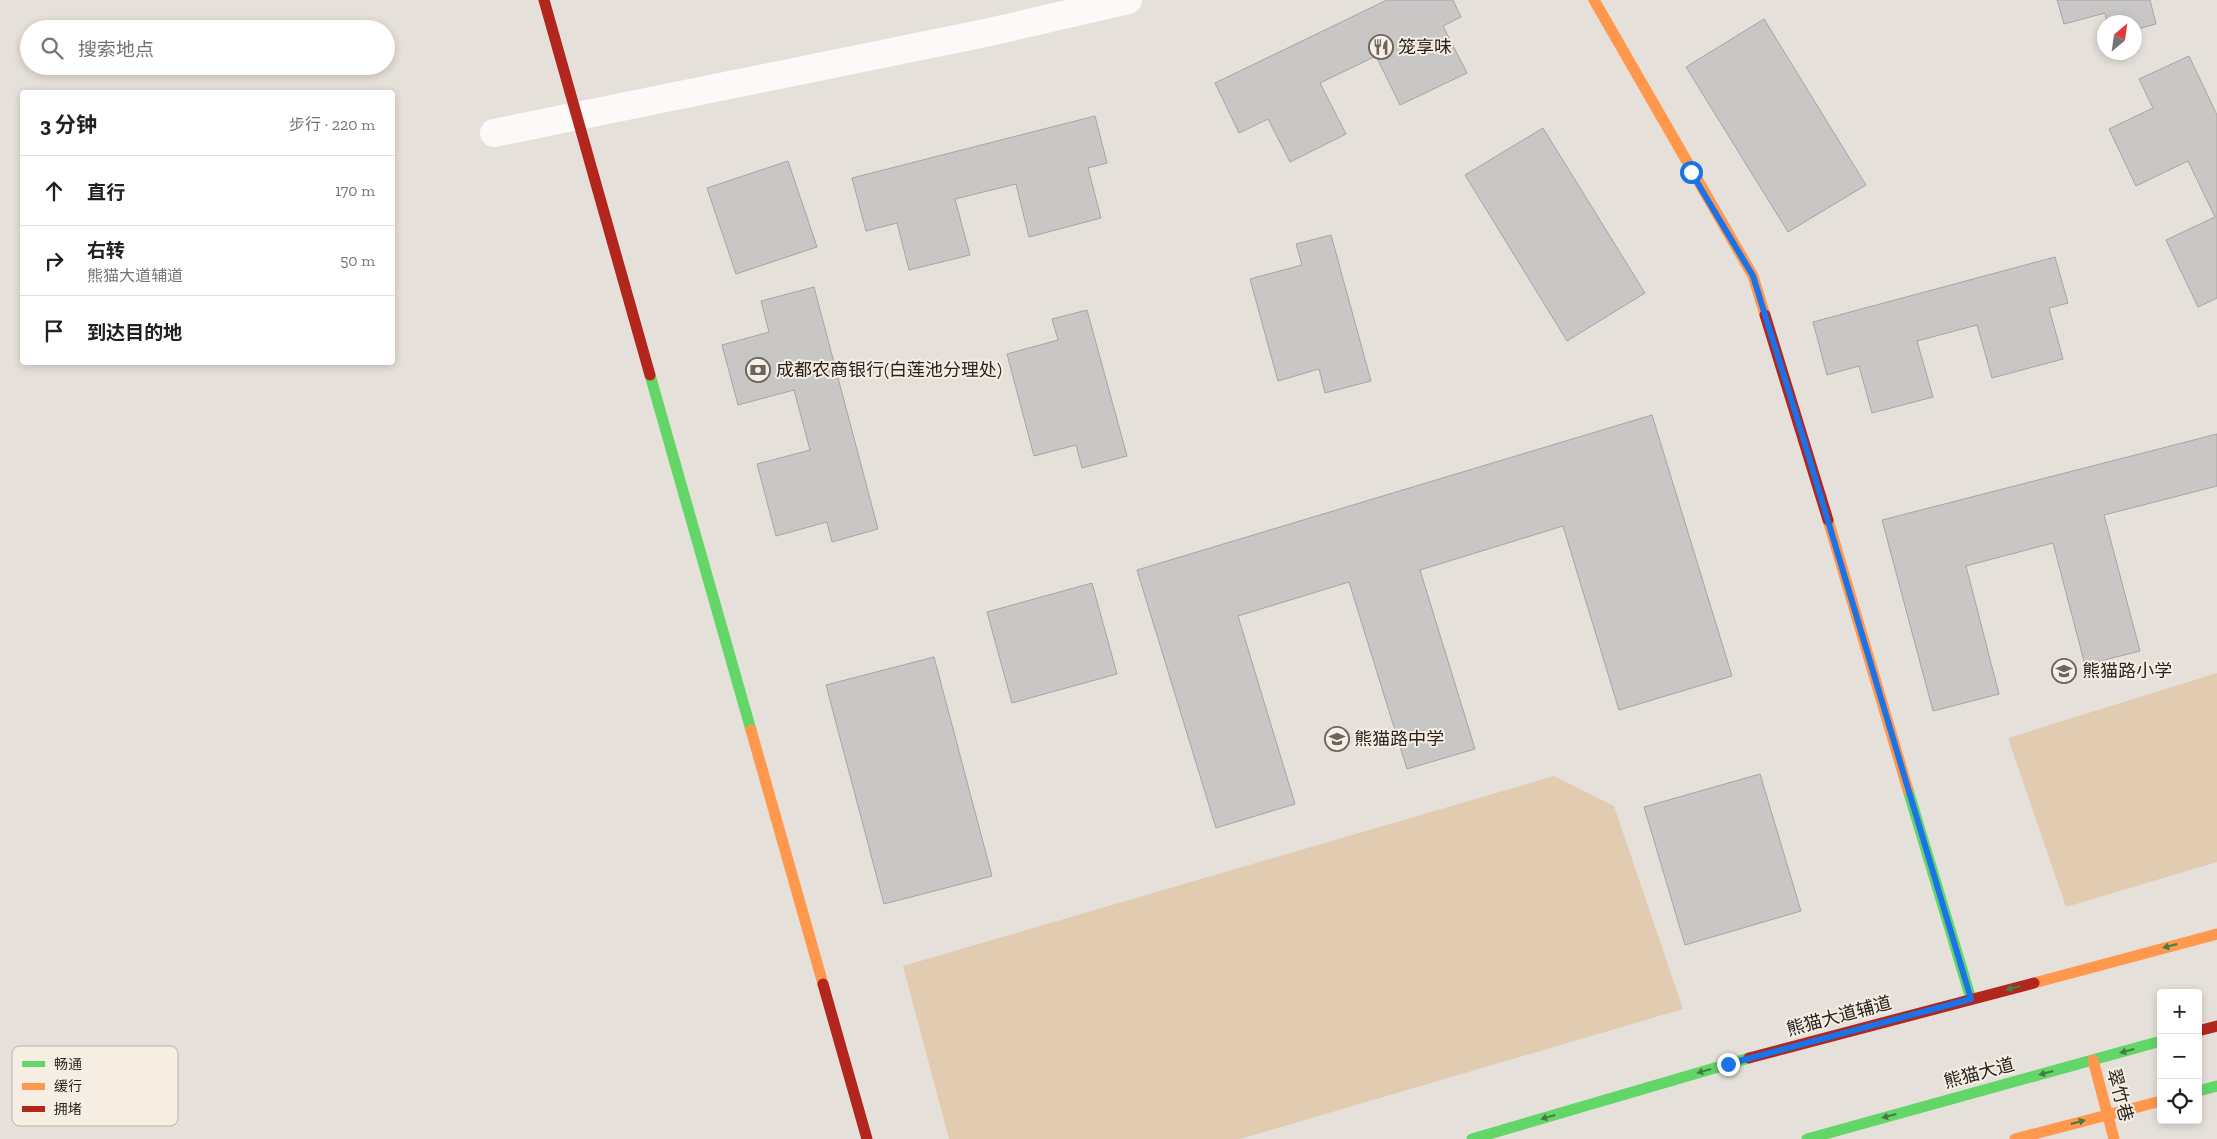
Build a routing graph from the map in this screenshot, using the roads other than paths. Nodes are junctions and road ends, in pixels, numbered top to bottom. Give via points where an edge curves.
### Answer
1 (544, 0) edge
2 (1128, 0) edge
3 (1594, 0) edge
4 (576, 116) junction
5 (494, 133) dead end
6 (2217, 934) edge
7 (1971, 999) junction
8 (2217, 1026) edge
9 (2202, 1030) edge
10 (2157, 1042) edge
11 (2092, 1060) junction
12 (2217, 1086) edge
13 (2202, 1090) edge
14 (2157, 1102) edge
15 (2108, 1115) junction
16 (867, 1139) edge
17 (1472, 1139) edge
18 (1807, 1139) edge
19 (2015, 1139) edge
20 (2114, 1139) edge

1 - 4 street
2 - 4 street via 990,32
3 - 7 street via 1753,276
4 - 5 street
4 - 16 street
6 -> 7 street, 熊猫大道辅道
7 -> 17 street, 熊猫大道辅道 via 1728,1064
8 - 9 street
10 -> 11 street, 熊猫大道
11 - 15 street, 翠竹巷
11 -> 18 street, 熊猫大道
12 - 13 street
14 - 15 street
19 -> 15 street
15 - 20 street, 翠竹巷

